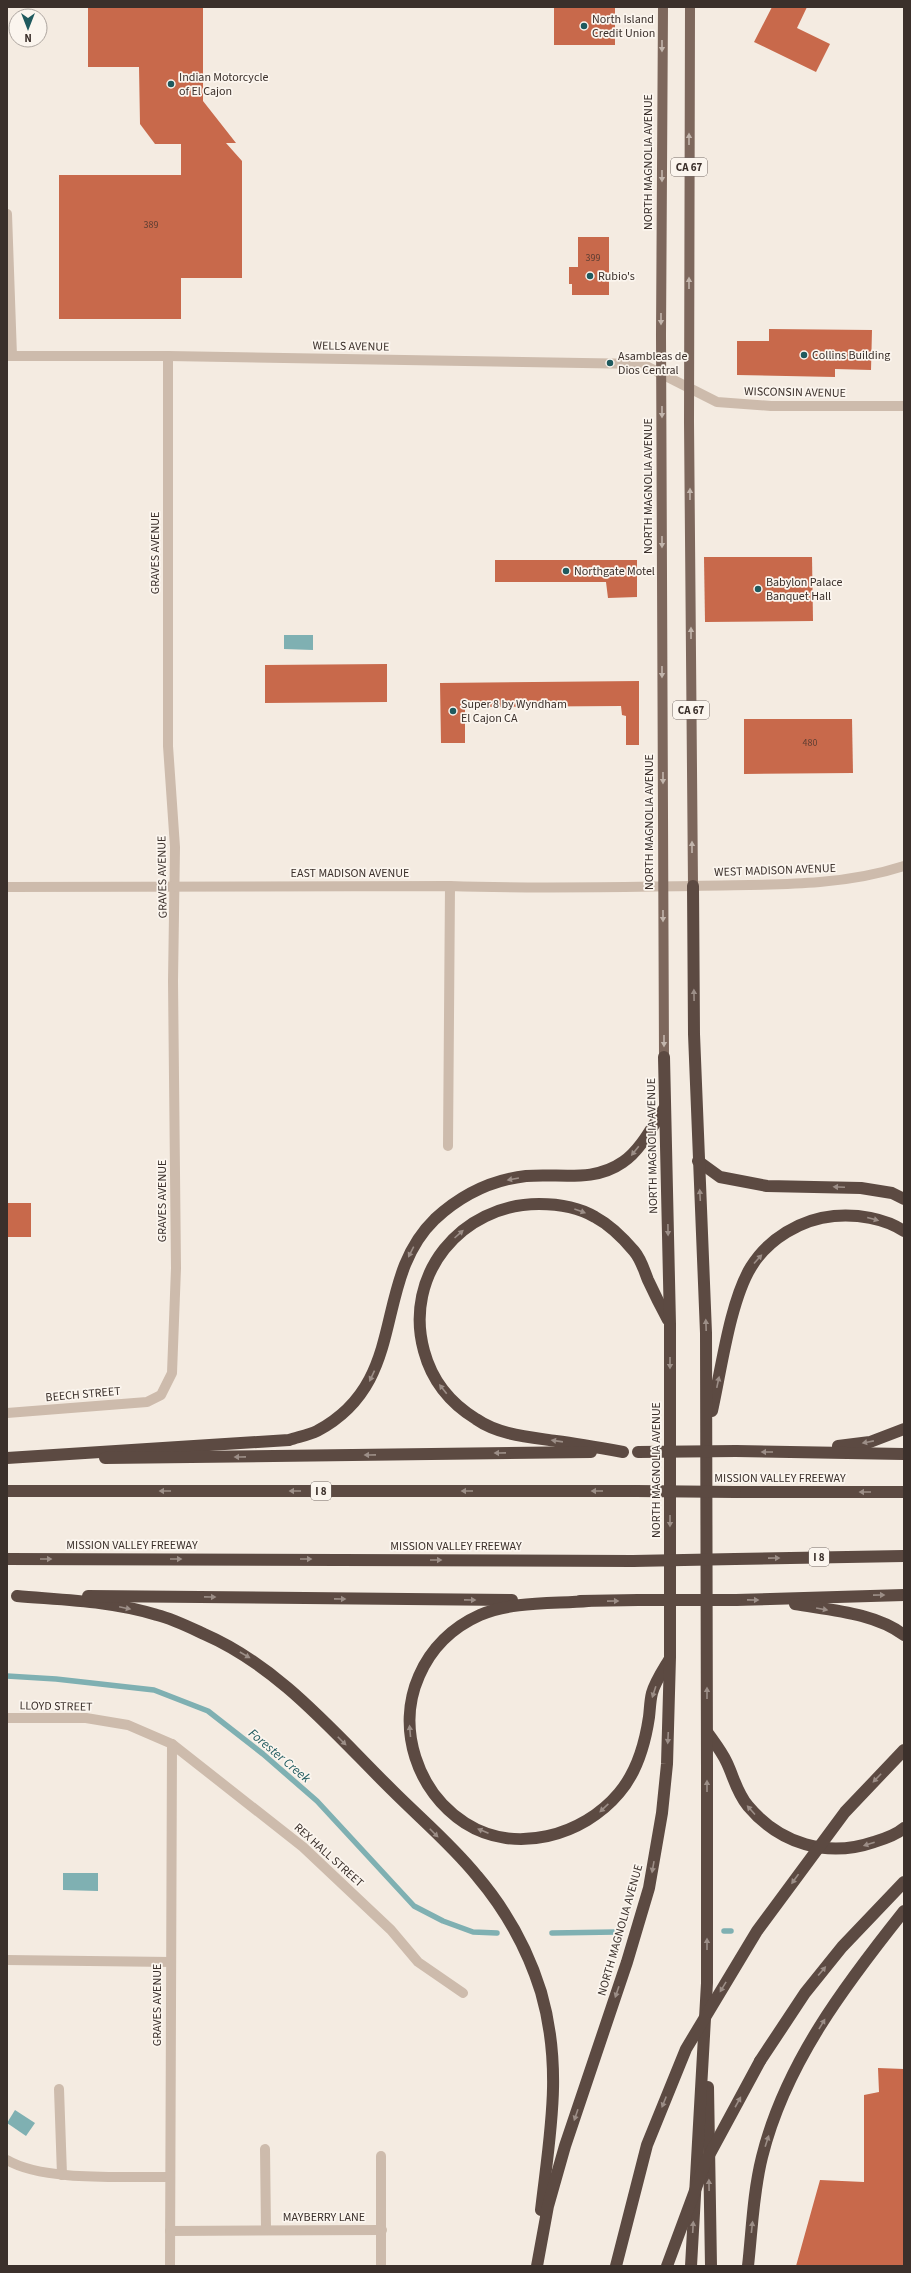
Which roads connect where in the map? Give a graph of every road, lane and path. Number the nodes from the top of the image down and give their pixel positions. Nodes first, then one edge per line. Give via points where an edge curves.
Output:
1 (663, 7) edge
2 (690, 7) edge
3 (7, 214) edge
4 (8, 259) edge
5 (9, 356) edge
6 (168, 356) junction
7 (662, 373) junction
8 (690, 387) junction
9 (904, 406) edge
10 (904, 866) edge
11 (175, 885) junction
12 (450, 886) junction
13 (693, 886) junction
14 (7, 887) edge
15 (664, 887) junction
16 (664, 1057) joint
17 (665, 1108) junction
18 (448, 1146) dead end
19 (698, 1161) junction
20 (904, 1199) edge
21 (904, 1231) edge
22 (670, 1324) junction
23 (160, 1395) joint
24 (7, 1413) edge
25 (904, 1429) edge
26 (707, 1434) junction
27 (624, 1452) junction
28 (798, 1452) junction
29 (904, 1454) edge
30 (10, 1458) edge
31 (7, 1491) edge
32 (904, 1492) edge
33 (904, 1556) edge
34 (7, 1559) edge
35 (904, 1595) edge
36 (12, 1596) edge
37 (588, 1601) junction
38 (770, 1601) junction
39 (904, 1635) edge
40 (670, 1657) junction
41 (7, 1718) edge
42 (707, 1732) junction
43 (172, 1744) junction
44 (904, 1750) edge
45 (904, 1828) edge
46 (904, 1882) edge
47 (904, 1911) edge
48 (7, 1960) edge
49 (171, 1962) junction
50 (707, 1983) junction
51 (463, 1993) dead end
52 (59, 2089) dead end
53 (266, 2149) dead end
54 (381, 2156) dead end
55 (7, 2160) edge
56 (62, 2175) junction
57 (170, 2177) junction
58 (266, 2230) junction
59 (382, 2230) junction
60 (170, 2231) junction
61 (170, 2266) edge
62 (381, 2266) edge
63 (535, 2266) edge
64 (616, 2266) edge
65 (667, 2266) edge
66 (691, 2266) edge
67 (710, 2266) edge
68 (748, 2266) edge

1 -> 7 main road, NORTH MAGNOLIA AVENUE / CA 67
8 -> 2 main road, CA 67
3 - 4 street
4 - 5 street
5 - 6 street, WELLS AVENUE
6 - 7 street, WELLS AVENUE via 642,364
6 - 11 street, GRAVES AVENUE via 168,746
7 - 8 street, WELLS AVENUE
7 -> 15 main road, NORTH MAGNOLIA AVENUE / CA 67
8 - 9 street, WISCONSIN AVENUE via 717,402 771,406
13 -> 8 main road, CA 67
10 - 13 street, WEST MADISON AVENUE via 873,876 819,884
11 - 12 street, EAST MADISON AVENUE
11 - 14 street, EAST MADISON AVENUE
11 - 23 street, GRAVES AVENUE via 173,981 176,1268 172,1373
12 - 15 street, EAST MADISON AVENUE via 515,889
12 - 18 street
13 - 15 street, EAST MADISON AVENUE
19 -> 13 highway
15 -> 16 main road, NORTH MAGNOLIA AVENUE
16 - 17 highway, NORTH MAGNOLIA AVENUE
17 -> 22 highway, NORTH MAGNOLIA AVENUE
17 -> 30 highway via 637,1150 624,1162 609,1170 589,1176 527,1176 507,1179 468,1194 436,1219 413,1248 403,1268 380,1358 372,1377 359,1398 339,1417 316,1432 282,1440
20 -> 19 highway via 892,1193 861,1188 767,1186 733,1180 720,1177
26 -> 19 highway via 706,1333
26 -> 21 highway via 736,1302 751,1267 771,1245 792,1228 820,1217 845,1215 871,1218
27 -> 22 highway via 497,1430 459,1407 432,1376 425,1354 419,1322 420,1301 425,1284 444,1250 472,1223 490,1213 510,1207 554,1204 594,1216 636,1252
22 -> 40 highway, NORTH MAGNOLIA AVENUE
23 - 24 street, BEECH STREET via 147,1402
25 -> 28 highway via 870,1442
42 -> 26 highway
28 -> 27 highway, bridge
27 -> 30 highway
28 - 29 highway
32 -> 31 highway, MISSION VALLEY FREEWAY / I 8, bridge
34 -> 33 highway, MISSION VALLEY FREEWAY / I 8, bridge via 634,1561
38 -> 35 highway
36 -> 37 highway
36 -> 63 highway via 118,1606 158,1615 206,1634 249,1657 306,1705 476,1874 507,1918 522,1946 540,1990 553,2050 555,2082
37 -> 38 highway, bridge
40 -> 37 highway via 652,1693 646,1736 636,1765 620,1792 602,1812 578,1826 548,1837 517,1839 490,1834 466,1823 432,1791 419,1769 412,1749 409,1712 414,1688 423,1666 436,1647 454,1630 479,1615 500,1608
38 -> 39 highway via 874,1620
40 -> 63 highway, NORTH MAGNOLIA AVENUE via 667,1764 662,1813 649,1888 566,2146 548,2206
41 - 43 street, LLOYD STREET via 100,1720 128,1725
45 -> 42 highway via 886,1838 845,1849 806,1846 789,1839 756,1815 747,1805 733,1783 727,1763
50 -> 42 highway
43 - 49 street, GRAVES AVENUE
43 - 51 street, REX HALL STREET via 304,1847 391,1930 418,1962
44 -> 64 highway, bridge via 845,1812 757,1932 686,2049 647,2145
65 -> 46 highway, bridge via 706,2161 760,2061 805,1993 842,1948
68 -> 47 highway via 757,2179 762,2156 784,2096 833,2006 861,1965
48 - 49 street
49 - 57 street, GRAVES AVENUE
66 -> 50 highway
67 -> 50 highway
52 - 56 street
53 - 58 street, MAYBERRY LANE
54 - 59 street
55 - 56 street via 18,2166
56 - 57 street
57 - 60 street, GRAVES AVENUE
58 - 59 street, MAYBERRY LANE
58 - 60 street, MAYBERRY LANE
59 - 62 street
60 - 61 street, GRAVES AVENUE

